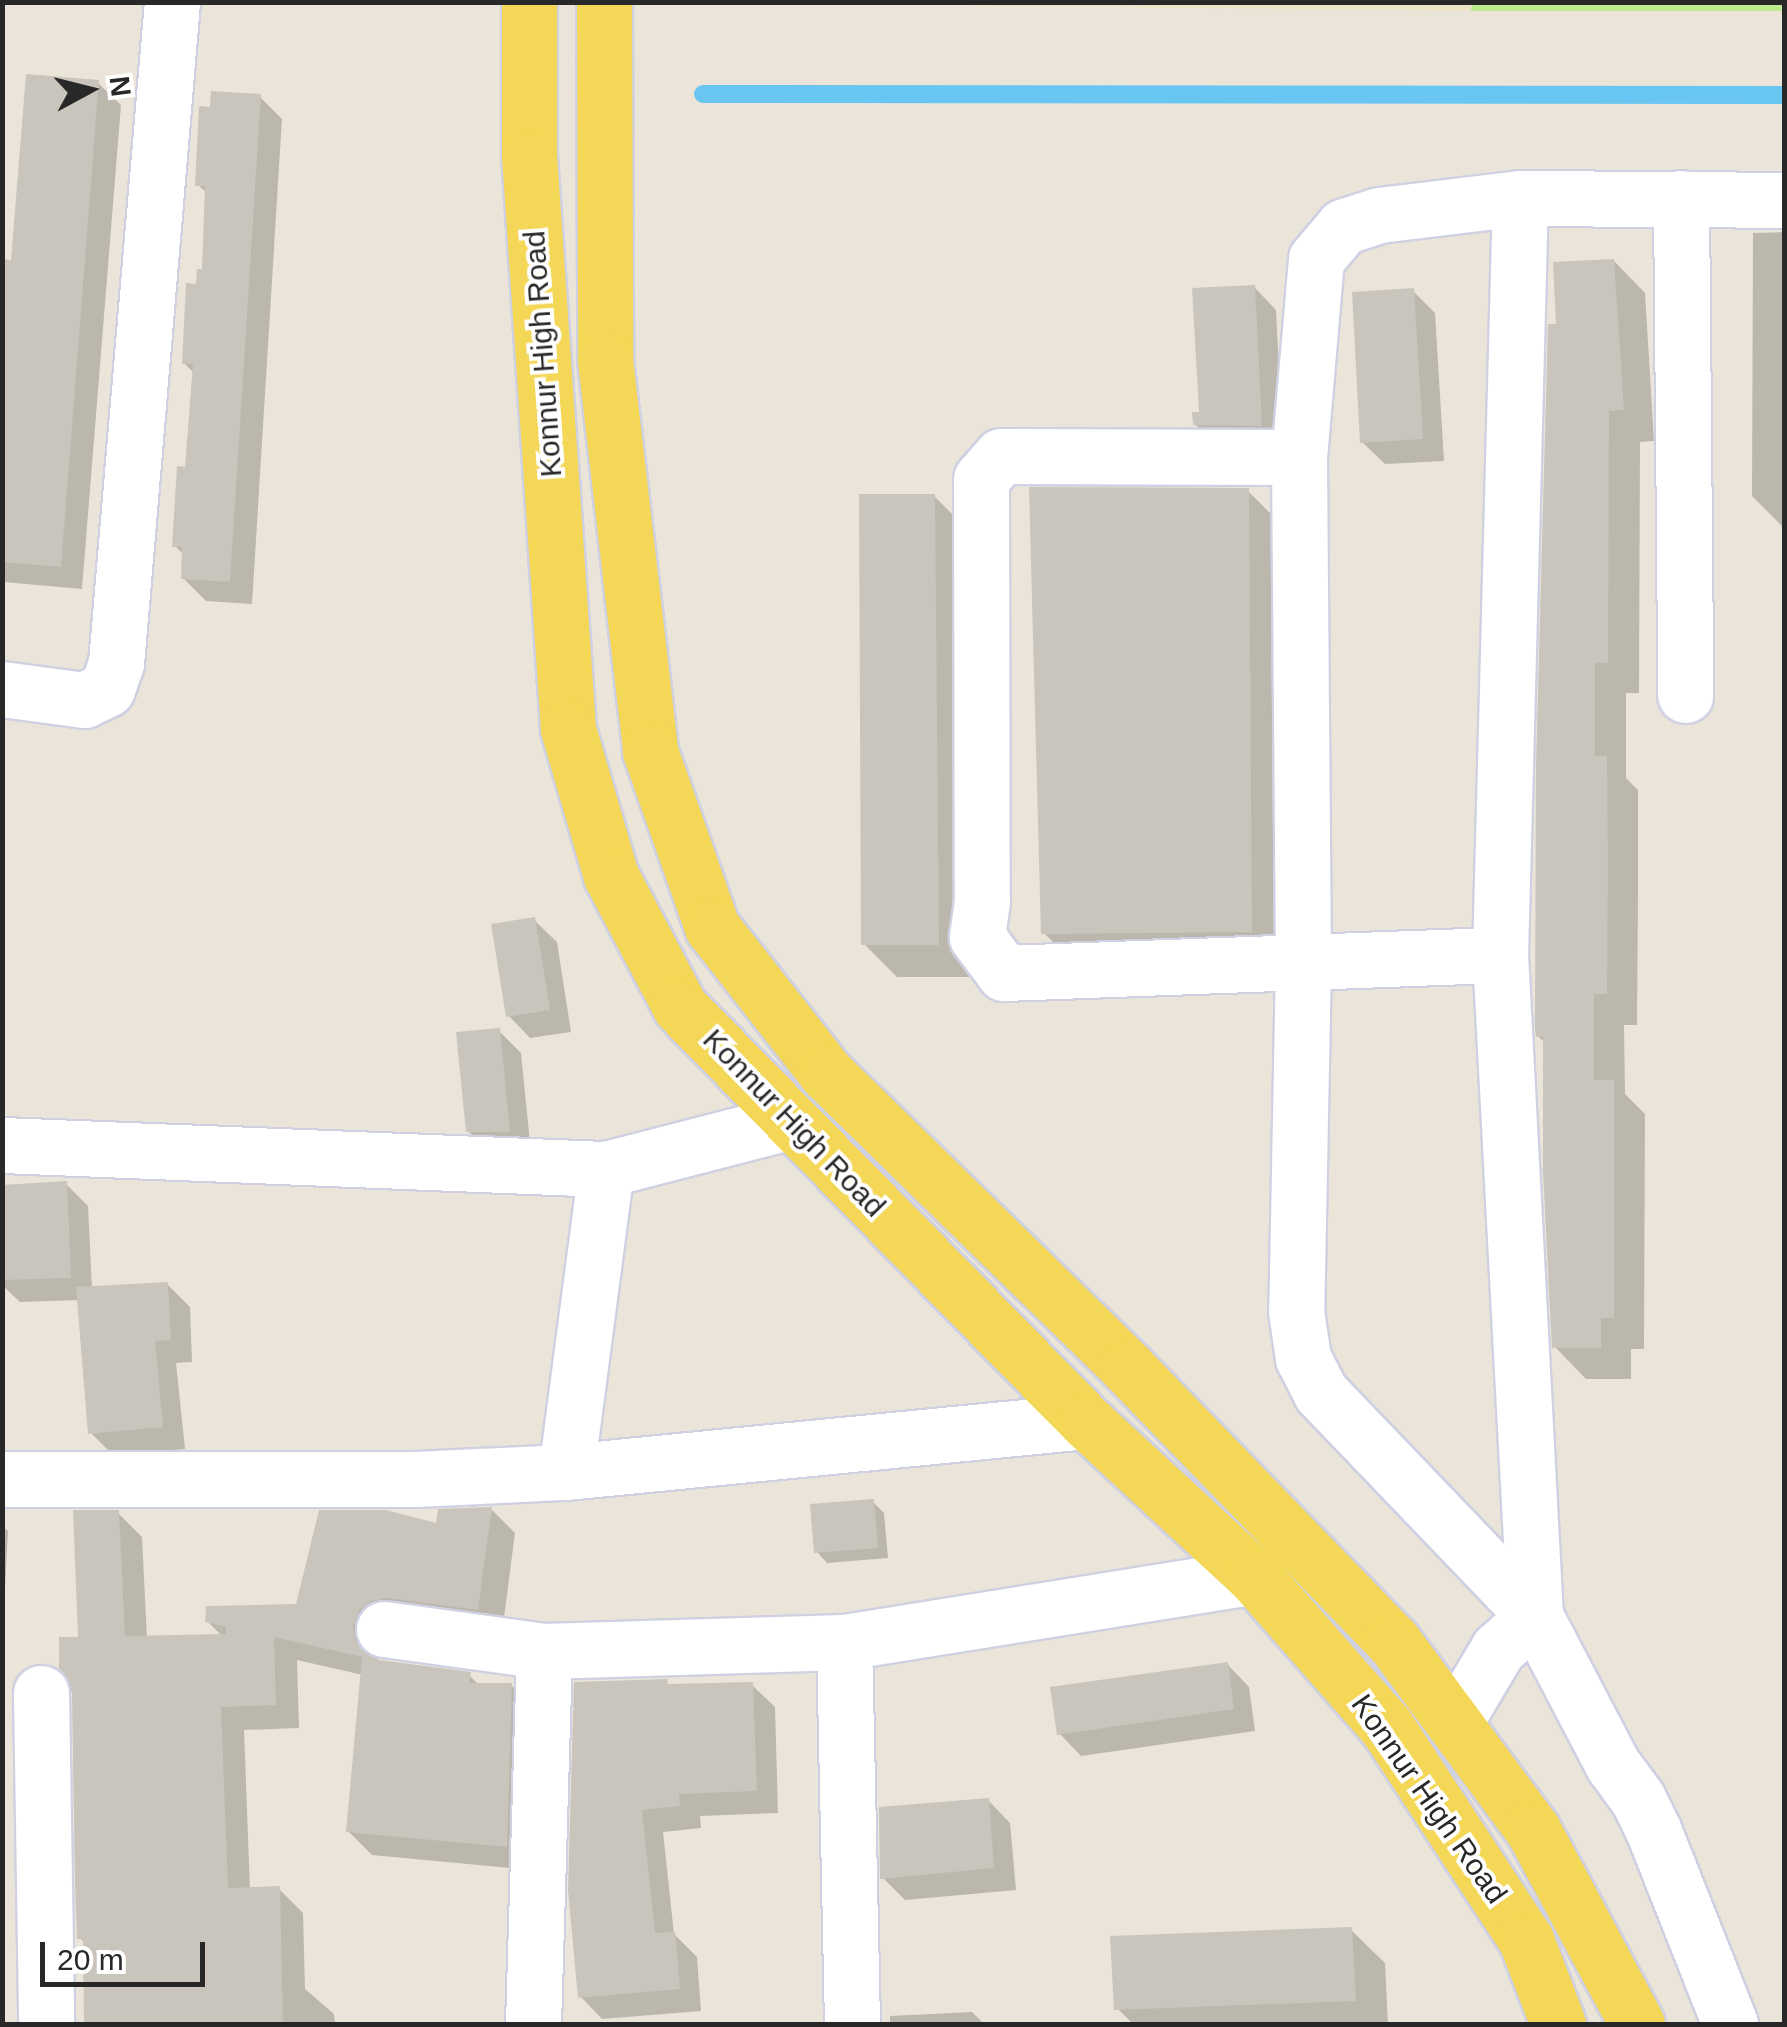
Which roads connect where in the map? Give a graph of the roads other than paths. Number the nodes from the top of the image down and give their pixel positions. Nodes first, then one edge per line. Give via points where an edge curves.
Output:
1 (172, 2) edge
2 (529, 2) edge
3 (604, 2) edge
4 (1520, 198) junction
5 (1680, 198) junction
6 (1784, 200) edge
7 (1299, 456) junction
8 (2, 689) edge
9 (1685, 696) dead end
10 (1500, 956) junction
11 (1303, 961) junction
12 (791, 1121) junction
13 (2, 1144) edge
14 (606, 1169) junction
15 (1086, 1420) junction
16 (566, 1472) junction
17 (2, 1479) edge
18 (1254, 1576) junction
19 (1535, 1616) junction
20 (384, 1629) dead end
21 (844, 1642) junction
22 (544, 1651) junction
23 (41, 1693) dead end
24 (1454, 1724) junction
25 (46, 2024) edge
26 (533, 2024) edge
27 (852, 2024) edge
28 (1558, 2024) edge
29 (1636, 2024) edge
30 (1730, 2024) edge

1 - 8 street via 116,662 108,689 84,700
2 - 12 main road, Konnur High Road via 530,156 568,729 610,876 680,1007
3 - 24 main road via 605,360 650,751 712,927 827,1074 1128,1368 1366,1614
4 - 5 street
4 - 7 street via 1378,215 1342,226 1316,259
4 - 10 street
5 - 6 street
5 - 9 street
7 - 11 street
7 - 11 street via 1001,456 981,480 977,937 1004,973
10 - 11 street
10 - 19 street
11 - 19 street via 1296,1311 1304,1358 1322,1394
12 - 14 street
12 - 15 main road, Konnur High Road
13 - 14 street
14 - 16 street
15 - 16 street
15 - 18 main road, Konnur High Road
16 - 17 street via 415,1479
18 - 21 street
18 - 28 main road, Konnur High Road via 1386,1726 1526,1940
19 - 24 street via 1498,1649
19 - 30 street via 1613,1765 1638,1799
20 - 22 street
21 - 22 street
21 - 27 street
22 - 26 street
23 - 25 street
24 - 29 main road via 1533,1830

